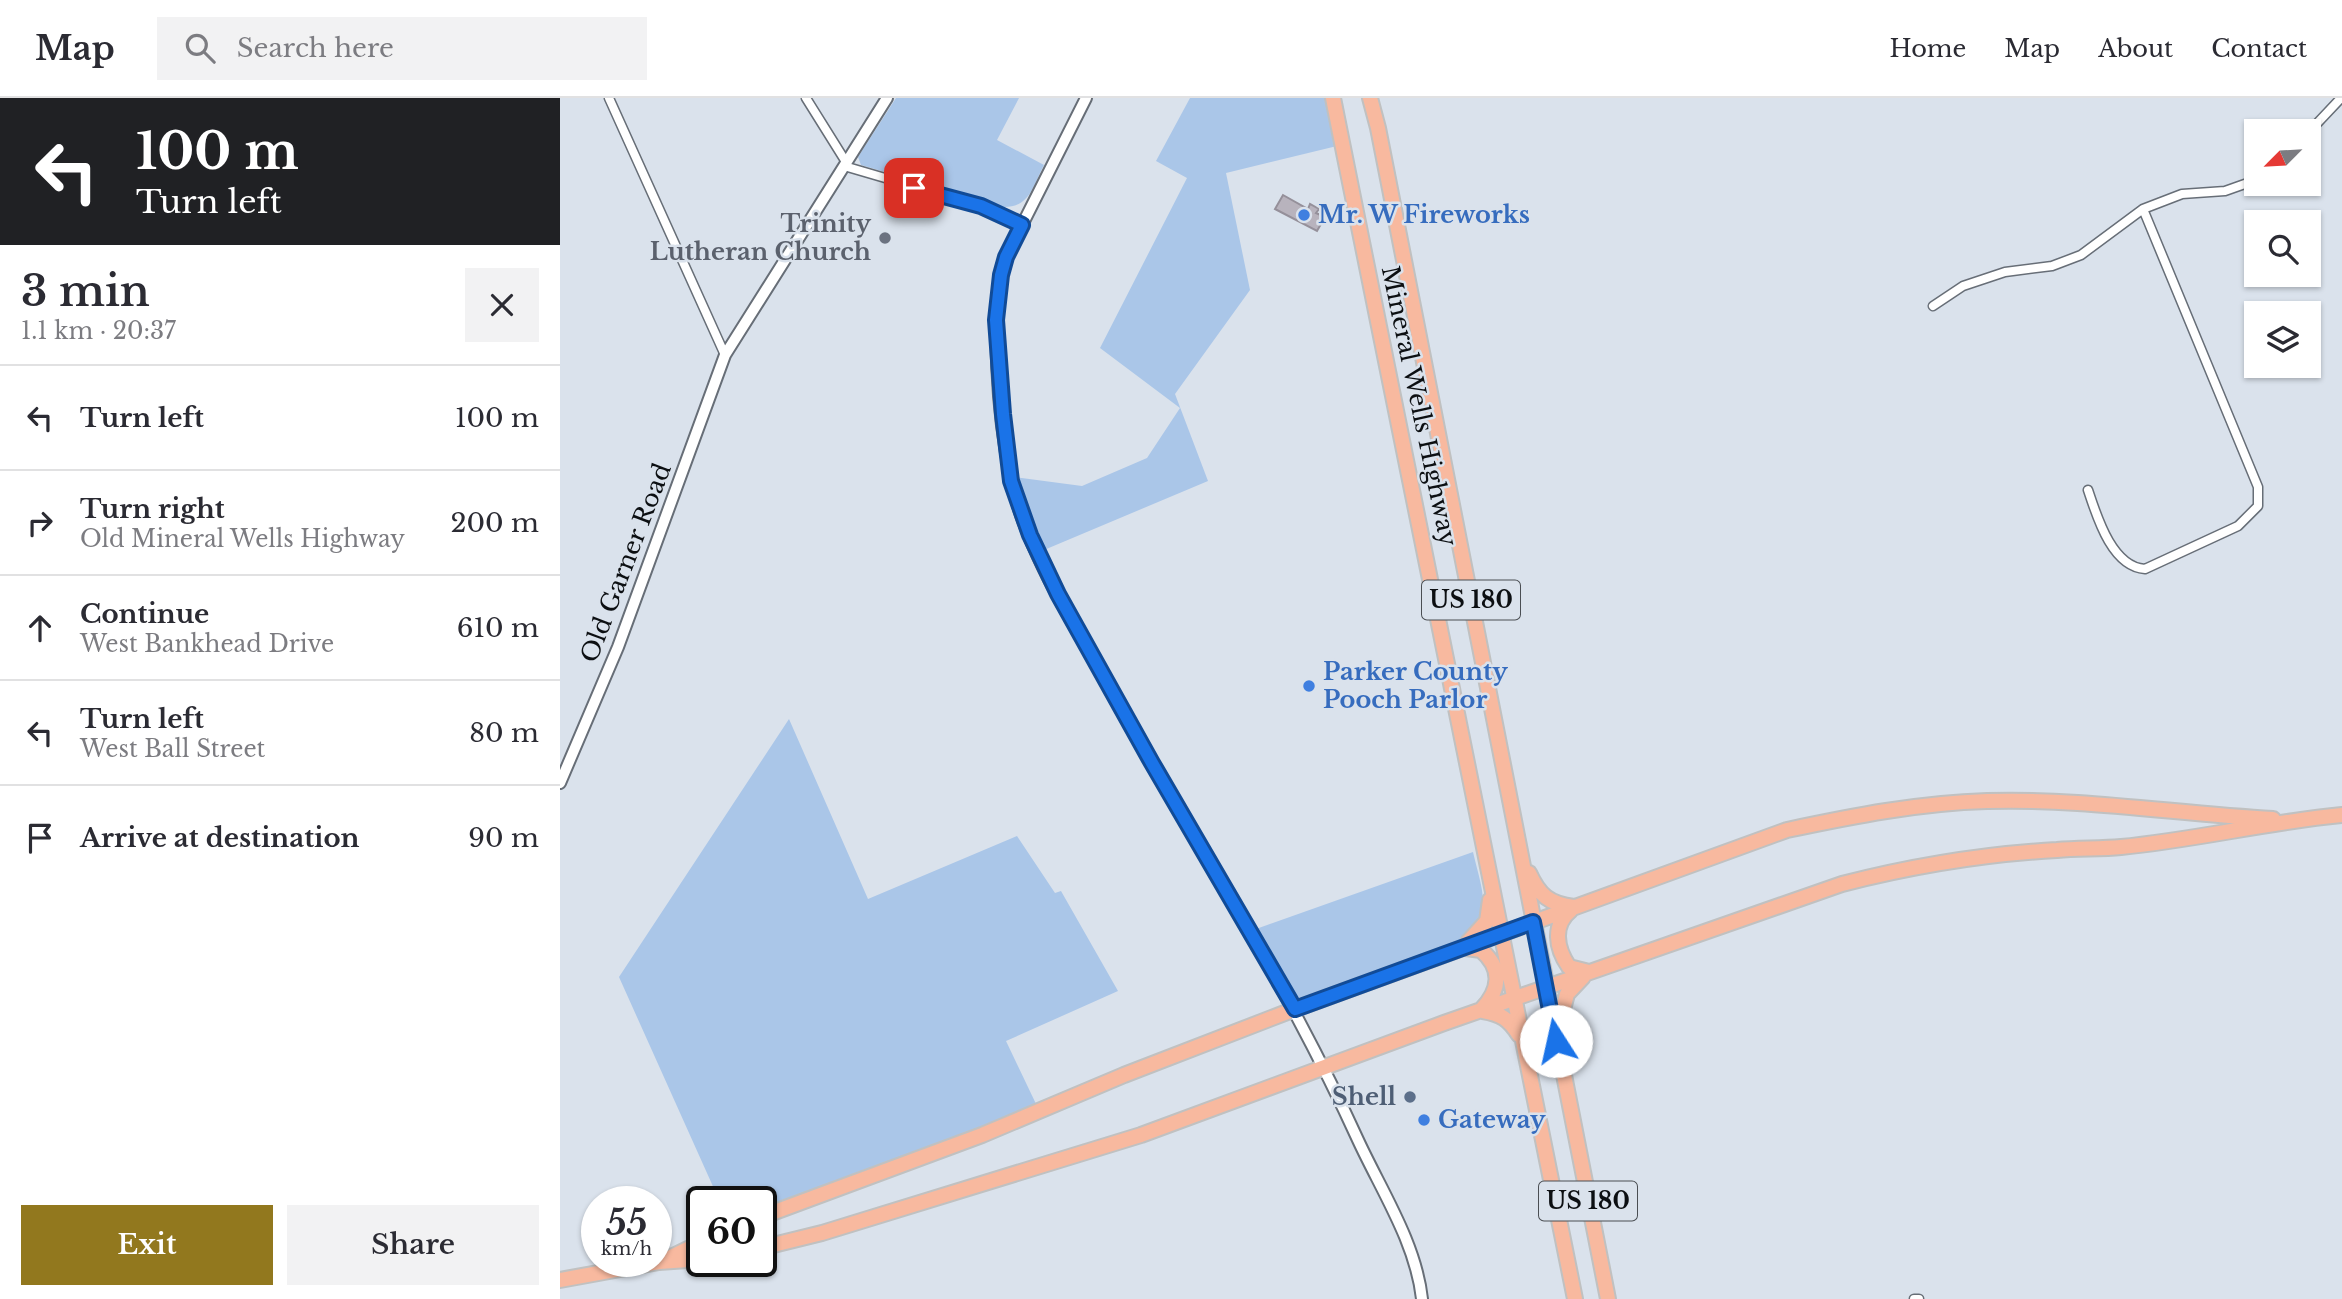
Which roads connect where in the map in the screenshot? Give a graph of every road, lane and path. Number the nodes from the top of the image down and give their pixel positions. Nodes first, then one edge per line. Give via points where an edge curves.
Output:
1 (608, 98) edge
2 (806, 98) edge
3 (887, 98) edge
4 (1086, 98) edge
5 (1333, 98) edge
6 (1370, 98) edge
7 (2341, 98) edge
8 (2321, 120) edge
9 (845, 164) junction
10 (2244, 184) edge
11 (2143, 209) junction
12 (1022, 225) junction
13 (1933, 306) dead end
14 (725, 355) junction
15 (2088, 491) dead end
16 (560, 783) edge
17 (2342, 815) edge
18 (2292, 820) junction
19 (1519, 850) junction
20 (1490, 877) junction
21 (1575, 907) junction
22 (1533, 922) junction
23 (1501, 933) junction
24 (1462, 947) junction
25 (1589, 972) junction
26 (1546, 987) junction
27 (1515, 999) junction
28 (1295, 1009) junction
29 (1481, 1010) junction
30 (1523, 1040) junction
31 (1556, 1041) junction
32 (1325, 1067) junction
33 (777, 1211) edge
34 (777, 1244) edge
35 (581, 1276) edge
36 (560, 1280) edge
37 (1422, 1299) edge
38 (1575, 1299) edge
39 (1608, 1299) edge
40 (1914, 1299) edge
41 (1919, 1299) edge

1 - 14 street
2 - 9 street
3 - 9 street, Old Garner Road
4 - 12 street
5 - 20 main road, Mineral Wells Highway / US 180
6 - 19 main road, Mineral Wells Highway / US 180
7 - 8 street
9 - 12 street via 981,206
9 - 14 street, Old Garner Road
10 - 11 street via 2225,191 2182,194
11 - 13 street via 2081,255 1963,286
11 - 15 street via 2258,487 2258,506 2238,526 2145,569 2123,560 2113,548
12 - 28 street via 1001,275 996,320 1011,481 1058,594
14 - 16 street, Old Garner Road via 623,635
17 - 18 main road
18 - 21 main road via 2039,801 1909,808 1787,830
18 - 25 main road via 2183,840 2014,853 1885,873 1766,908
19 - 21 main road via 1545,898
19 - 22 main road, Mineral Wells Highway / US 180
20 - 23 main road, Mineral Wells Highway / US 180
20 - 24 main road via 1487,921
21 - 22 main road
21 - 25 main road via 1559,924 1557,939 1569,967
22 - 23 main road
22 - 26 main road, Mineral Wells Highway / US 180
23 - 24 main road
23 - 27 main road, Mineral Wells Highway / US 180
24 - 28 main road
24 - 29 main road via 1481,950 1493,967 1494,996
25 - 26 main road
25 - 31 main road via 1567,994
26 - 27 main road
26 - 31 main road, Mineral Wells Highway / US 180
27 - 29 main road
27 - 30 main road, Mineral Wells Highway / US 180
28 - 32 street
28 - 33 main road via 982,1135
29 - 30 main road via 1507,1019
29 - 32 main road
30 - 38 main road, Mineral Wells Highway / US 180
31 - 39 main road, Mineral Wells Highway / US 180
32 - 34 main road via 1141,1135
32 - 37 street via 1401,1229
35 - 36 main road
40 - 41 street

